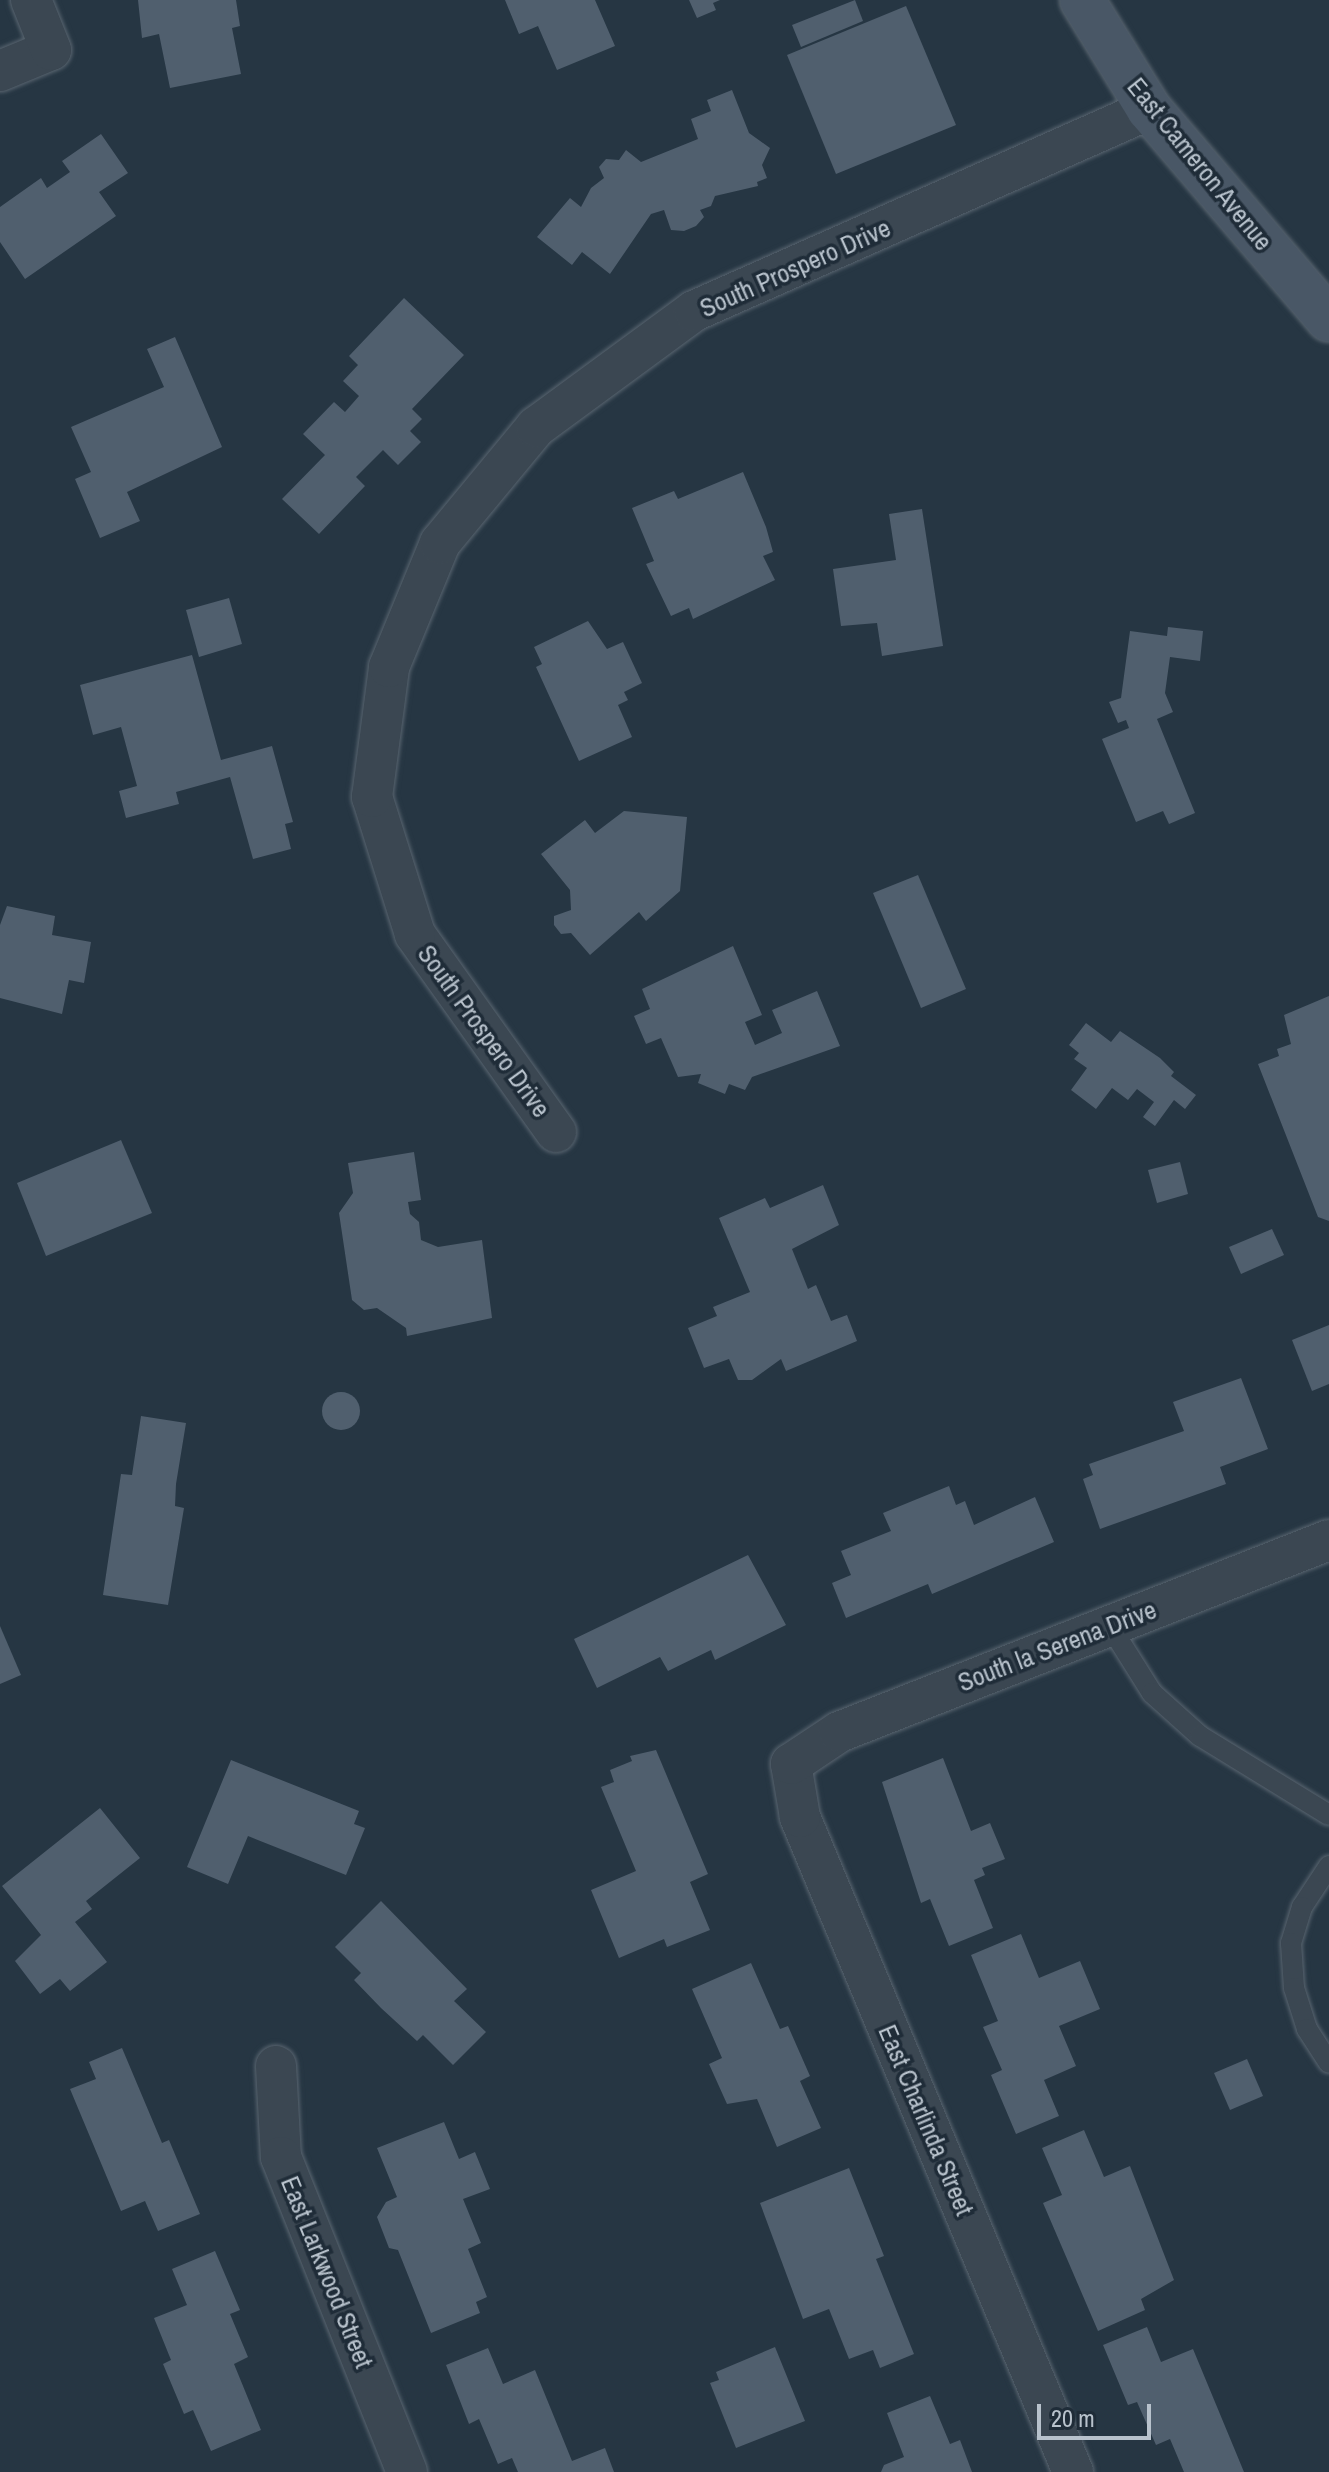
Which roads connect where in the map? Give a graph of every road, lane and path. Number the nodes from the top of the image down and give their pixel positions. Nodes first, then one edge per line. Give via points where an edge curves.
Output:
1 (31, 0) edge
2 (1082, 0) edge
3 (0, 71) edge
4 (1149, 109) junction
5 (1329, 320) edge
6 (556, 1132) dead end
7 (1329, 1540) edge
8 (1110, 1626) junction
9 (791, 1764) joint
10 (1329, 1815) edge
11 (1329, 1866) edge
12 (1329, 2063) edge
13 (276, 2066) dead end
14 (407, 2472) edge
15 (1073, 2472) edge

1 - 3 street via 51,50
2 - 4 main road, East Cameron Avenue
4 - 5 main road, East Cameron Avenue
4 - 6 street, South Prospero Drive via 694,311 536,427 440,543 389,667 372,797 415,934
7 - 8 street, South la Serena Drive
8 - 9 street, South la Serena Drive via 839,1732
8 - 10 lane via 1152,1693 1200,1736
9 - 15 street, East Charlinda Street via 800,1817
11 - 12 lane via 1302,1907 1291,1943 1294,1988 1307,2029
13 - 14 street, East Larkwood Street via 281,2157

